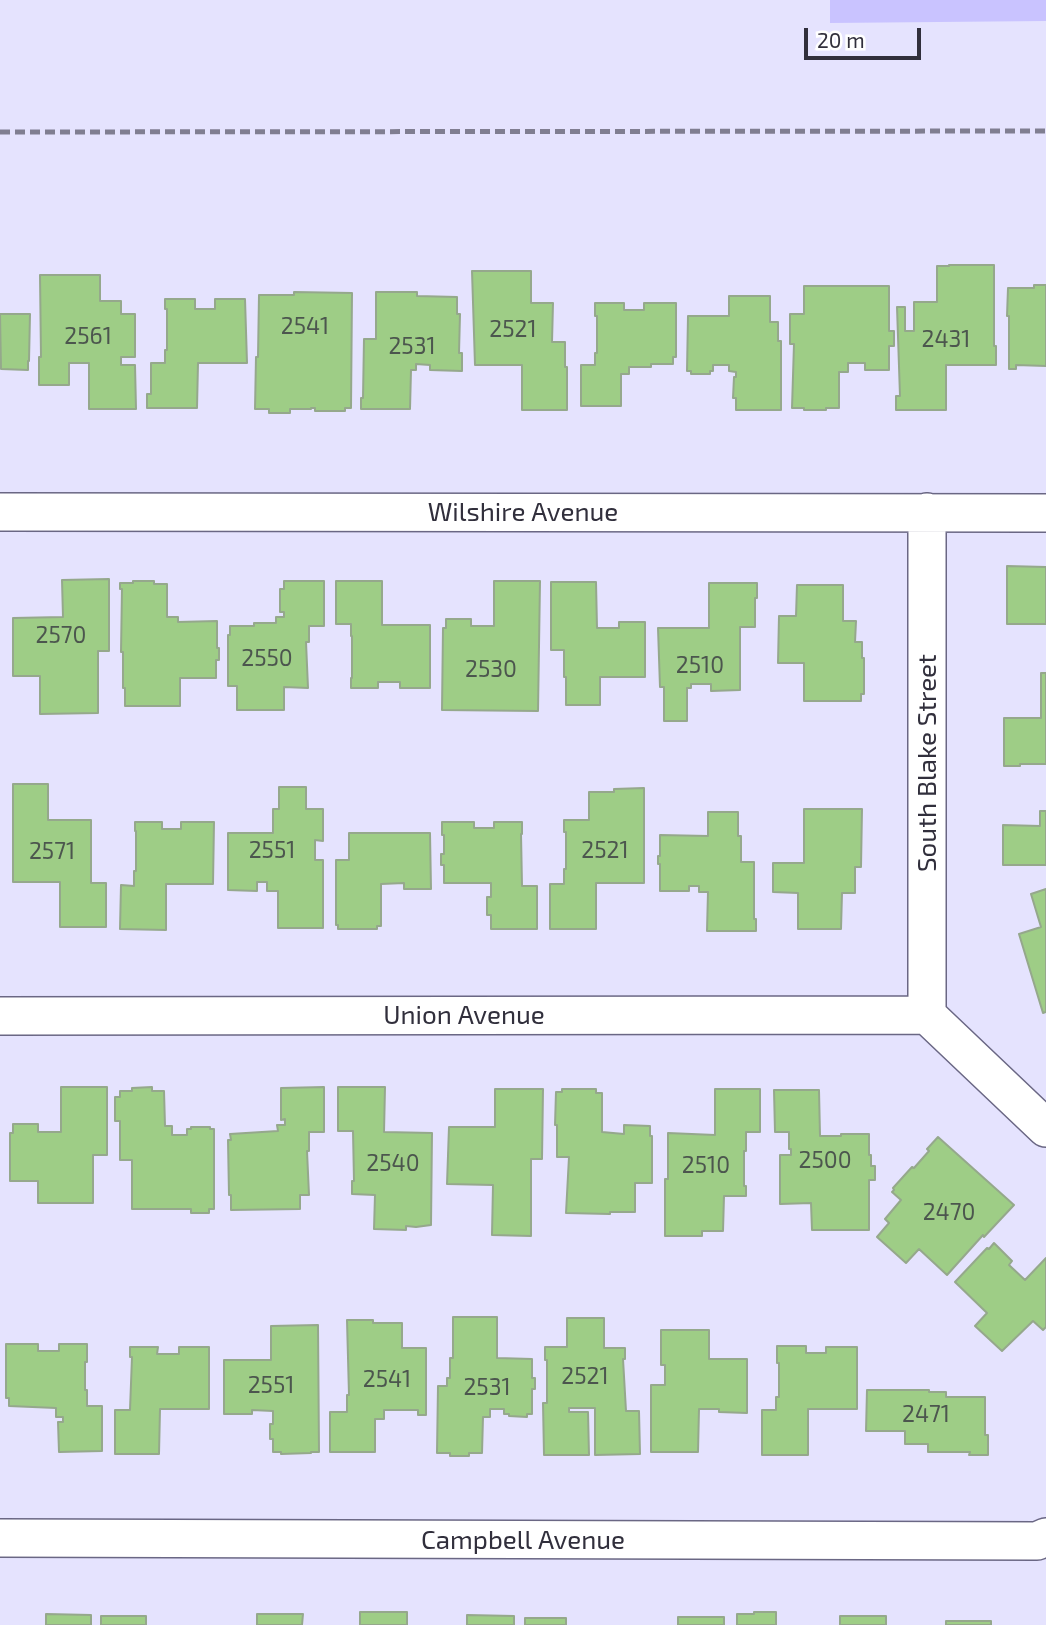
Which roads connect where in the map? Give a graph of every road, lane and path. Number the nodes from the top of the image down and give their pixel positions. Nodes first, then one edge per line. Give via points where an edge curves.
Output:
1 (0, 512) edge
2 (928, 512) junction
3 (1046, 513) edge
4 (928, 1014) junction
5 (0, 1016) edge
6 (1046, 1128) edge
7 (1046, 1537) edge
8 (0, 1538) edge

1 - 2 street, Wilshire Avenue
2 - 3 street, Wilshire Avenue
2 - 4 street, South Blake Street
4 - 5 street, Union Avenue
4 - 6 street
7 - 8 street, Campbell Avenue via 1037,1541

